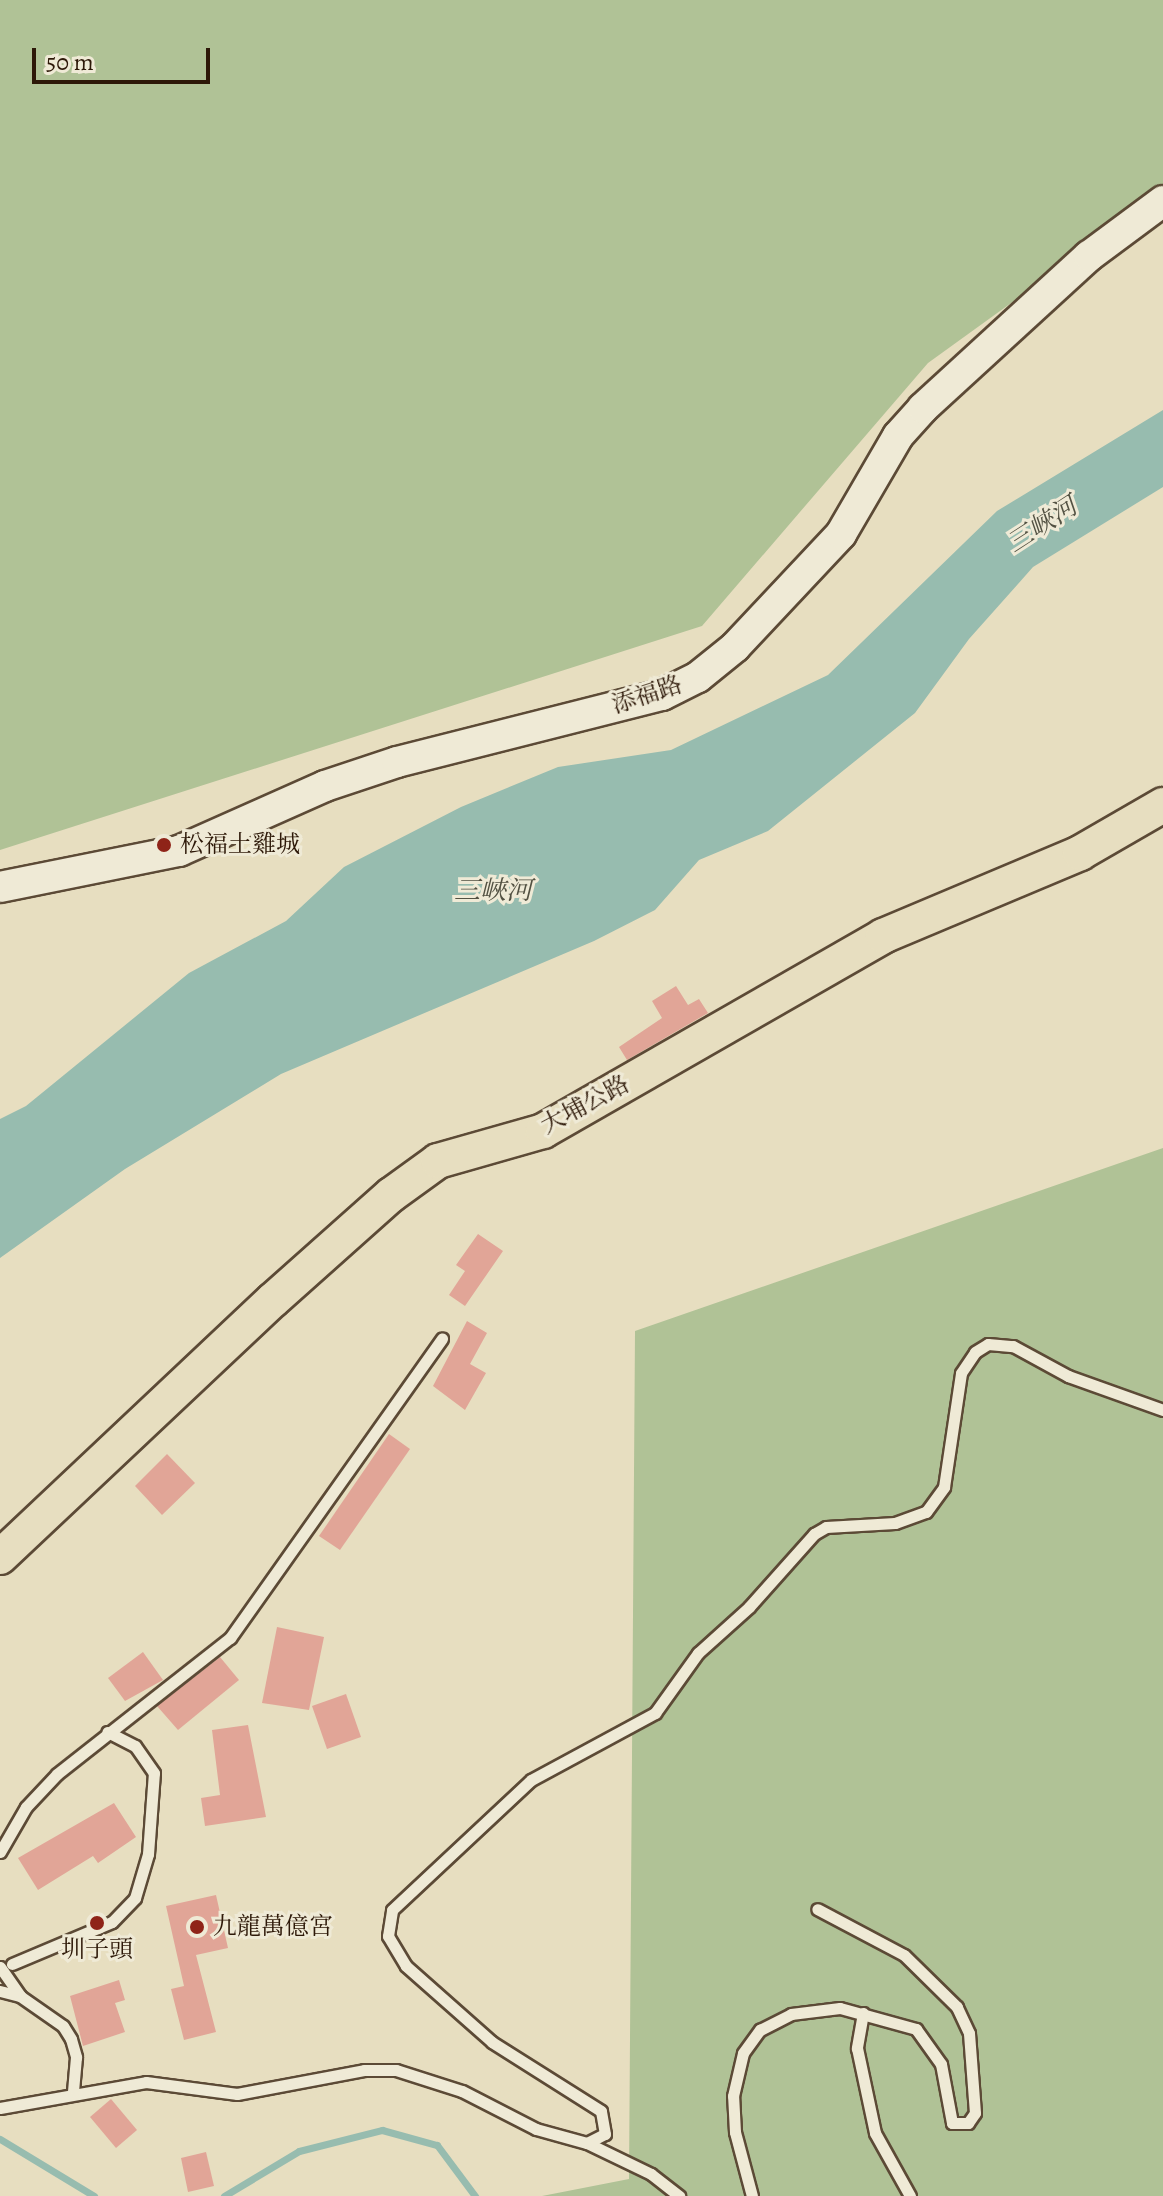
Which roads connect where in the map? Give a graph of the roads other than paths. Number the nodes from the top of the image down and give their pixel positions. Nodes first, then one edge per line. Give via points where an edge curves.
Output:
1 (1163, 201) edge
2 (1155, 816) edge
3 (0, 887) edge
4 (442, 1339) dead end
5 (1163, 1410) edge
6 (0, 1557) edge
7 (107, 1732) junction
8 (0, 1852) edge
9 (817, 1909) dead end
10 (6, 1965) edge
11 (0, 1991) edge
12 (20, 1996) junction
13 (863, 2013) junction
14 (73, 2092) junction
15 (0, 2108) edge
16 (587, 2143) junction
17 (679, 2196) edge
18 (752, 2196) edge
19 (910, 2196) edge

1 - 3 street, 添福路 via 1089,256 923,408 898,436 841,534 735,647 698,677 662,695 325,786 179,851
2 - 6 main road, 大埔公路 via 883,936 543,1131 438,1161 391,1195 273,1300
4 - 7 lane via 230,1638
5 - 16 lane via 1068,1376 1013,1346 988,1344 975,1352 961,1373 944,1487 926,1512 895,1523 826,1527 814,1534 749,1607 698,1653 655,1713 531,1780 392,1910 388,1936 406,1966 503,2050 601,2111 605,2134
7 - 8 lane via 26,1807
7 - 10 lane via 135,1746 154,1773 148,1854 135,1898 112,1922
9 - 13 lane via 904,1955 957,2007 969,2033 976,2077 975,2113 968,2123 952,2123 941,2064 916,2029
10 - 12 lane
11 - 12 lane
12 - 14 lane via 63,2026 71,2039 76,2057
13 - 18 lane via 840,2008 791,2014 760,2030 743,2053 733,2096 735,2132
13 - 19 lane via 857,2048 863,2089 875,2133
14 - 15 lane
14 - 16 lane via 161,2082 237,2094 364,2070 396,2070 462,2091 536,2129
16 - 17 lane via 651,2174

